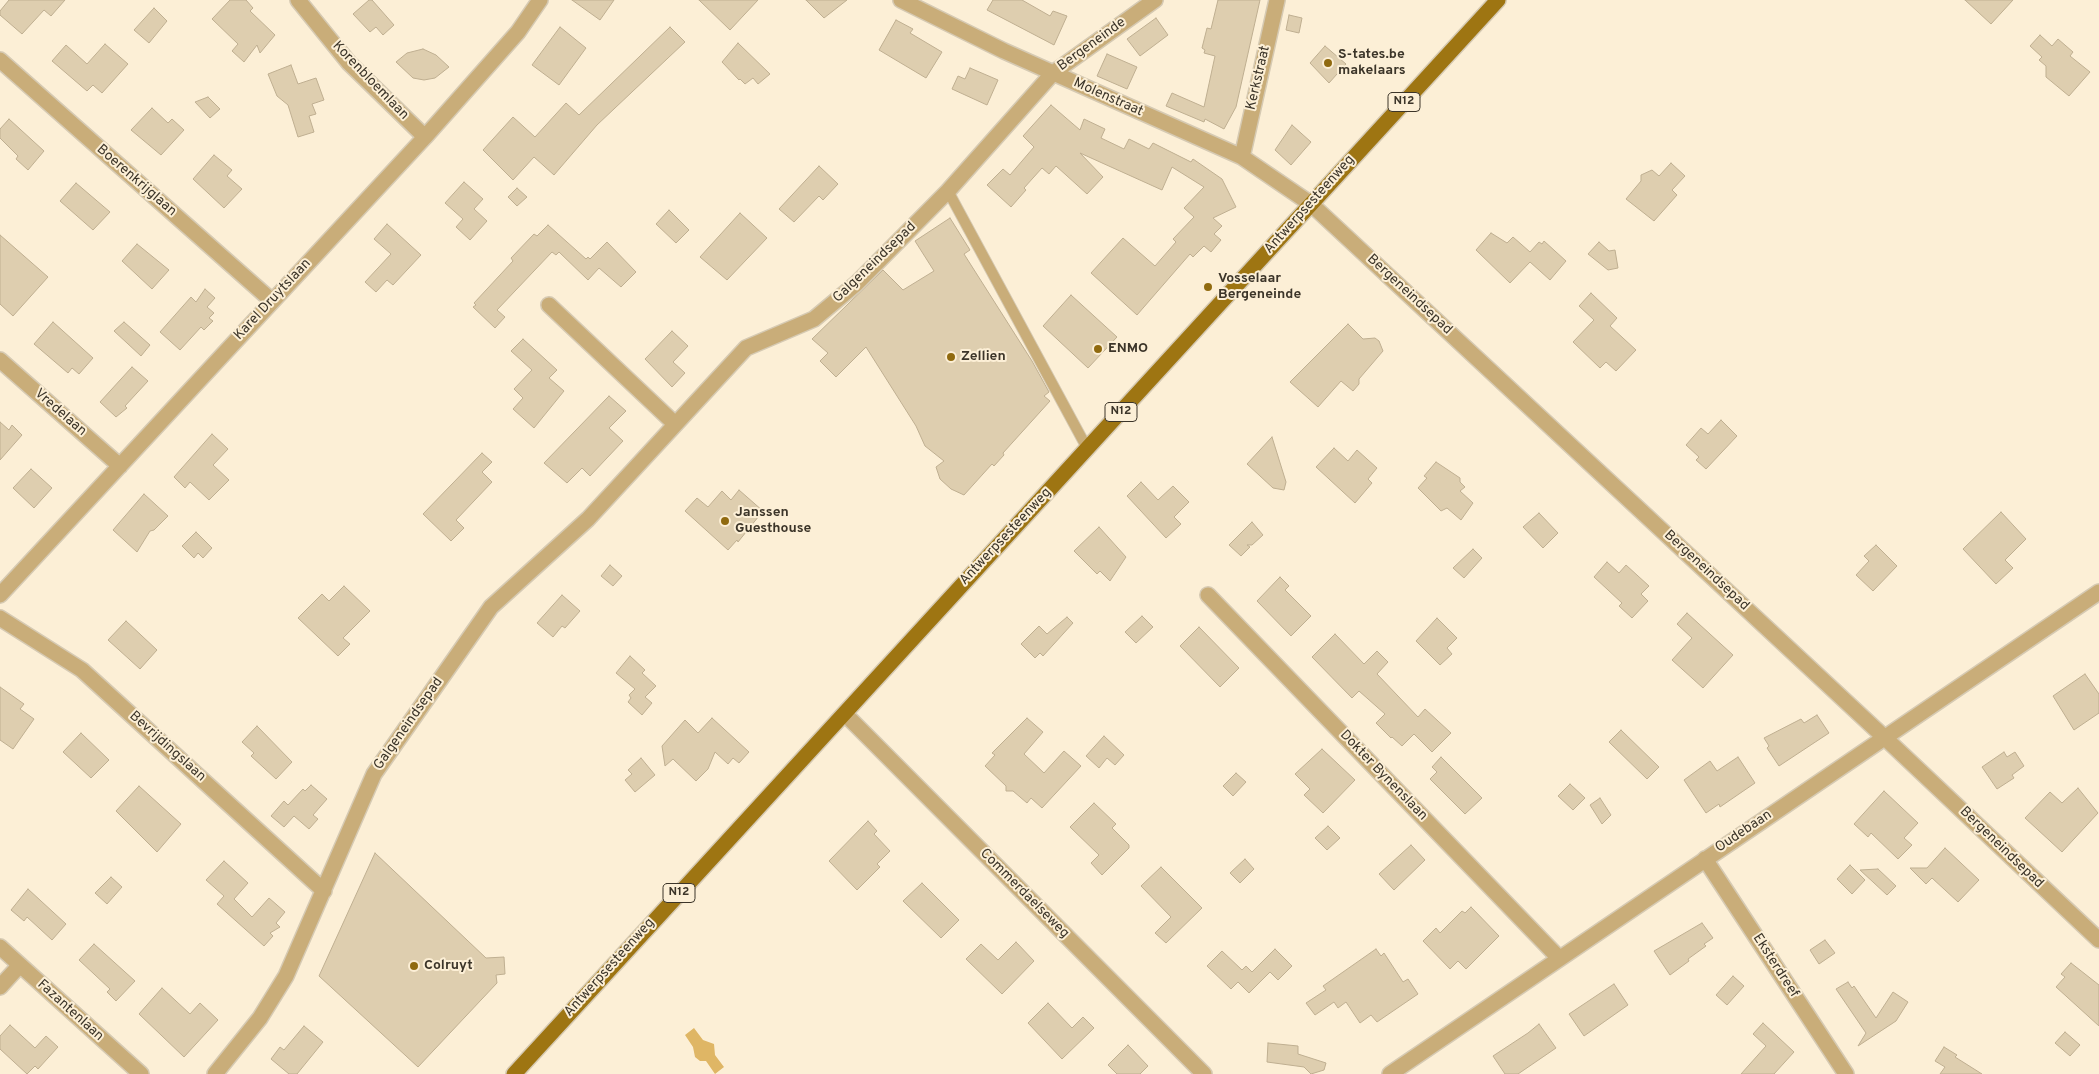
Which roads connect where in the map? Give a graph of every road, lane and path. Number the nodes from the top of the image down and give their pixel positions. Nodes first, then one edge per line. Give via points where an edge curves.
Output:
1 (298, 0) edge
2 (540, 0) edge
3 (900, 0) edge
4 (1155, 0) edge
5 (1277, 0) edge
6 (1498, 0) edge
7 (0, 60) edge
8 (1053, 73) junction
9 (425, 138) junction
10 (1242, 157) junction
11 (948, 191) junction
12 (1311, 204) junction
13 (272, 301) junction
14 (549, 305) dead end
15 (0, 360) edge
16 (675, 424) junction
17 (1087, 448) junction
18 (120, 466) junction
19 (2099, 592) edge
20 (0, 595) edge
21 (1208, 595) dead end
22 (0, 618) edge
23 (845, 714) junction
24 (1884, 737) junction
25 (1705, 859) junction
26 (324, 891) junction
27 (2099, 940) edge
28 (0, 947) edge
29 (1559, 958) junction
30 (20, 965) junction
31 (0, 988) edge
32 (141, 1074) edge
33 (215, 1074) edge
34 (514, 1074) edge
35 (1204, 1074) edge
36 (1390, 1074) edge
37 (1846, 1074) edge

1 - 9 street, Korenbloemlaan via 349,63
2 - 9 street, Karel Druytslaan via 518,32
3 - 8 street, Molenstraat
4 - 8 street, Bergeneinde
5 - 10 street, Kerkstraat
6 - 12 main road, Antwerpsesteenweg / N12
7 - 13 street, Boerenkrijglaan
8 - 10 street, Molenstraat
8 - 11 street, Galgeneindsepad
9 - 13 street, Karel Druytslaan
10 - 12 street, Molenstraat
11 - 16 street, Galgeneindsepad via 856,284 814,319 746,348
11 - 17 lane
12 - 17 main road, Antwerpsesteenweg / N12
12 - 24 street, Bergeneindsepad
13 - 18 street, Karel Druytslaan
14 - 16 street
15 - 18 street, Vredelaan
16 - 26 street, Galgeneindsepad via 588,519 491,607 374,774
17 - 23 main road, Antwerpsesteenweg / N12
18 - 20 street, Karel Druytslaan
19 - 24 street, Oudebaan
21 - 29 street, Dokter Bynenslaan
22 - 26 street, Bevrijdingslaan via 82,670
23 - 34 main road, Antwerpsesteenweg / N12
23 - 35 street, Commerdaelseweg
24 - 25 street, Oudebaan
24 - 27 street, Bergeneindsepad
25 - 29 street, Oudebaan
25 - 37 street, Eksterdreef
26 - 33 street, Galgeneindsepad via 286,976 260,1018
28 - 30 street, Fazantenlaan
29 - 36 street, Oudebaan
30 - 31 street
30 - 32 street, Fazantenlaan

